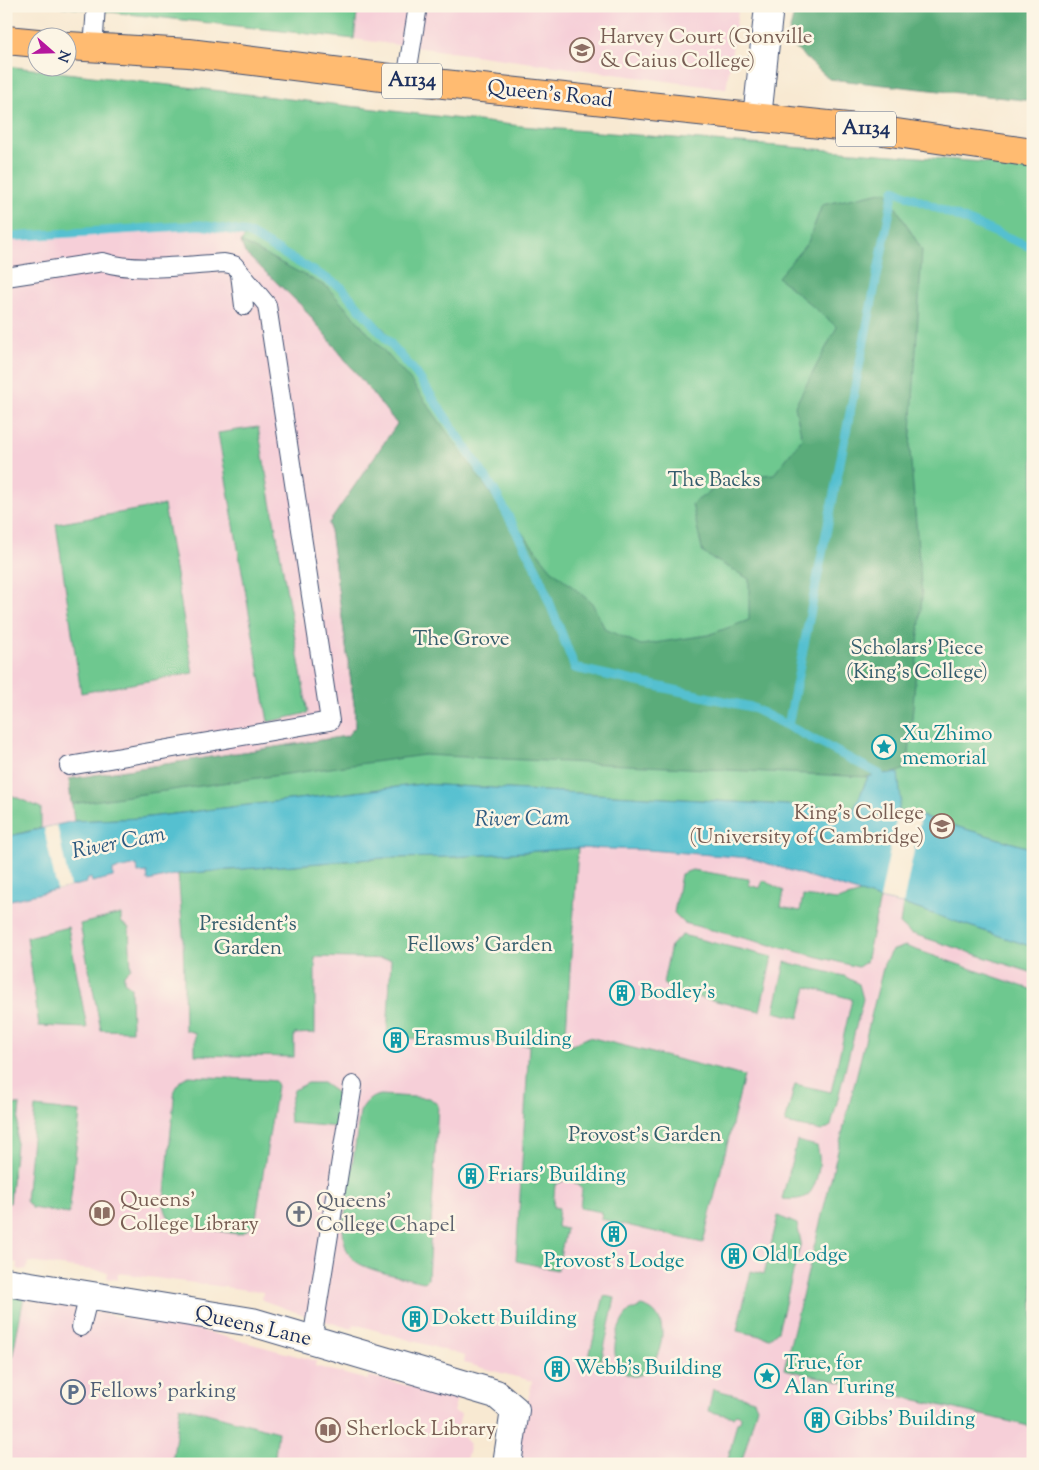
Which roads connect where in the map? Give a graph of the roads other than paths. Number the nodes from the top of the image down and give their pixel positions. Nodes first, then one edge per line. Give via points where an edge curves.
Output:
1 (96, 6) edge
2 (418, 6) edge
3 (769, 6) edge
4 (6, 40) edge
5 (28, 42) edge
6 (80, 47) edge
7 (406, 80) junction
8 (757, 118) junction
9 (1033, 153) edge
10 (240, 274) junction
11 (6, 277) edge
12 (244, 306) dead end
13 (69, 766) dead end
14 (353, 1085) dead end
15 (6, 1282) edge
16 (89, 1295) junction
17 (82, 1328) dead end
18 (312, 1340) junction
19 (507, 1464) edge

1 - 6 lane
2 - 7 lane
3 - 8 street
4 - 5 main road
6 - 7 main road, Queen's Road / A1134 via 188,53
7 - 8 main road, Queen's Road / A1134
8 - 9 main road, Queen's Road / A1134 via 876,130
10 - 11 lane via 234,265 224,263 150,267 116,266 103,262
10 - 12 lane
10 - 13 lane via 267,305 330,721
14 - 18 lane
15 - 16 street, Queens Lane
16 - 17 lane
16 - 18 street, Queens Lane via 252,1322
18 - 19 street, Queens Lane via 512,1405

